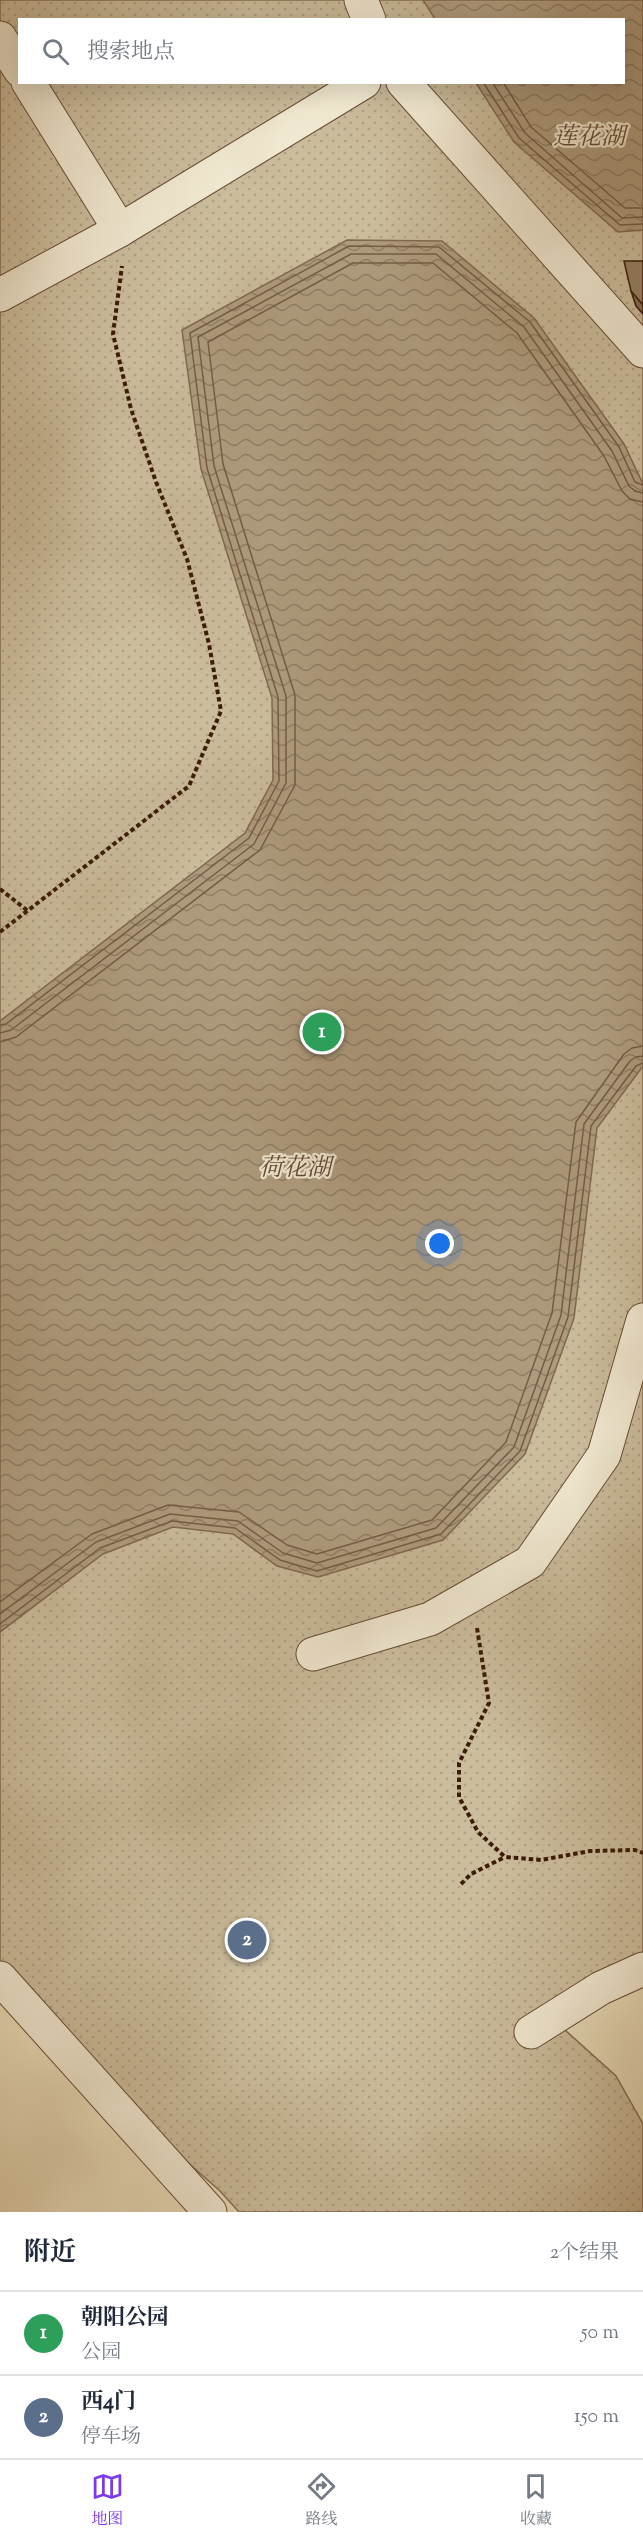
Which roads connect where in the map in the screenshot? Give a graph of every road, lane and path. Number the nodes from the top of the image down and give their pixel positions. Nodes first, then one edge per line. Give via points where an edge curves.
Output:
1 (361, 0) edge
2 (368, 18) edge
3 (0, 38) edge
4 (18, 66) edge
5 (29, 84) edge
6 (361, 84) edge
7 (405, 84) edge
8 (120, 230) junction
9 (0, 296) edge
10 (643, 351) edge
11 (0, 889) edge
12 (28, 911) junction
13 (0, 932) edge
14 (643, 1320) edge
15 (478, 1591) junction
16 (313, 1654) dead end
17 (643, 1853) edge
18 (505, 1857) junction
19 (461, 1884) dead end
20 (643, 1969) edge
21 (0, 1978) edge
22 (531, 2032) dead end
23 (210, 2212) edge

1 - 2 lane
3 - 4 lane
5 - 8 lane
6 - 8 lane
7 - 10 lane
8 - 9 lane
8 - 12 path via 123,264 113,334 131,409 187,559 221,711 189,786
11 - 12 path
12 - 13 path
14 - 15 lane via 603,1455 530,1562
15 - 16 lane via 430,1619
15 - 18 path via 477,1624 489,1703 459,1763 459,1797 478,1832
17 - 18 path via 590,1851 541,1860
18 - 19 path via 471,1874
20 - 22 lane via 601,1988
21 - 23 lane

